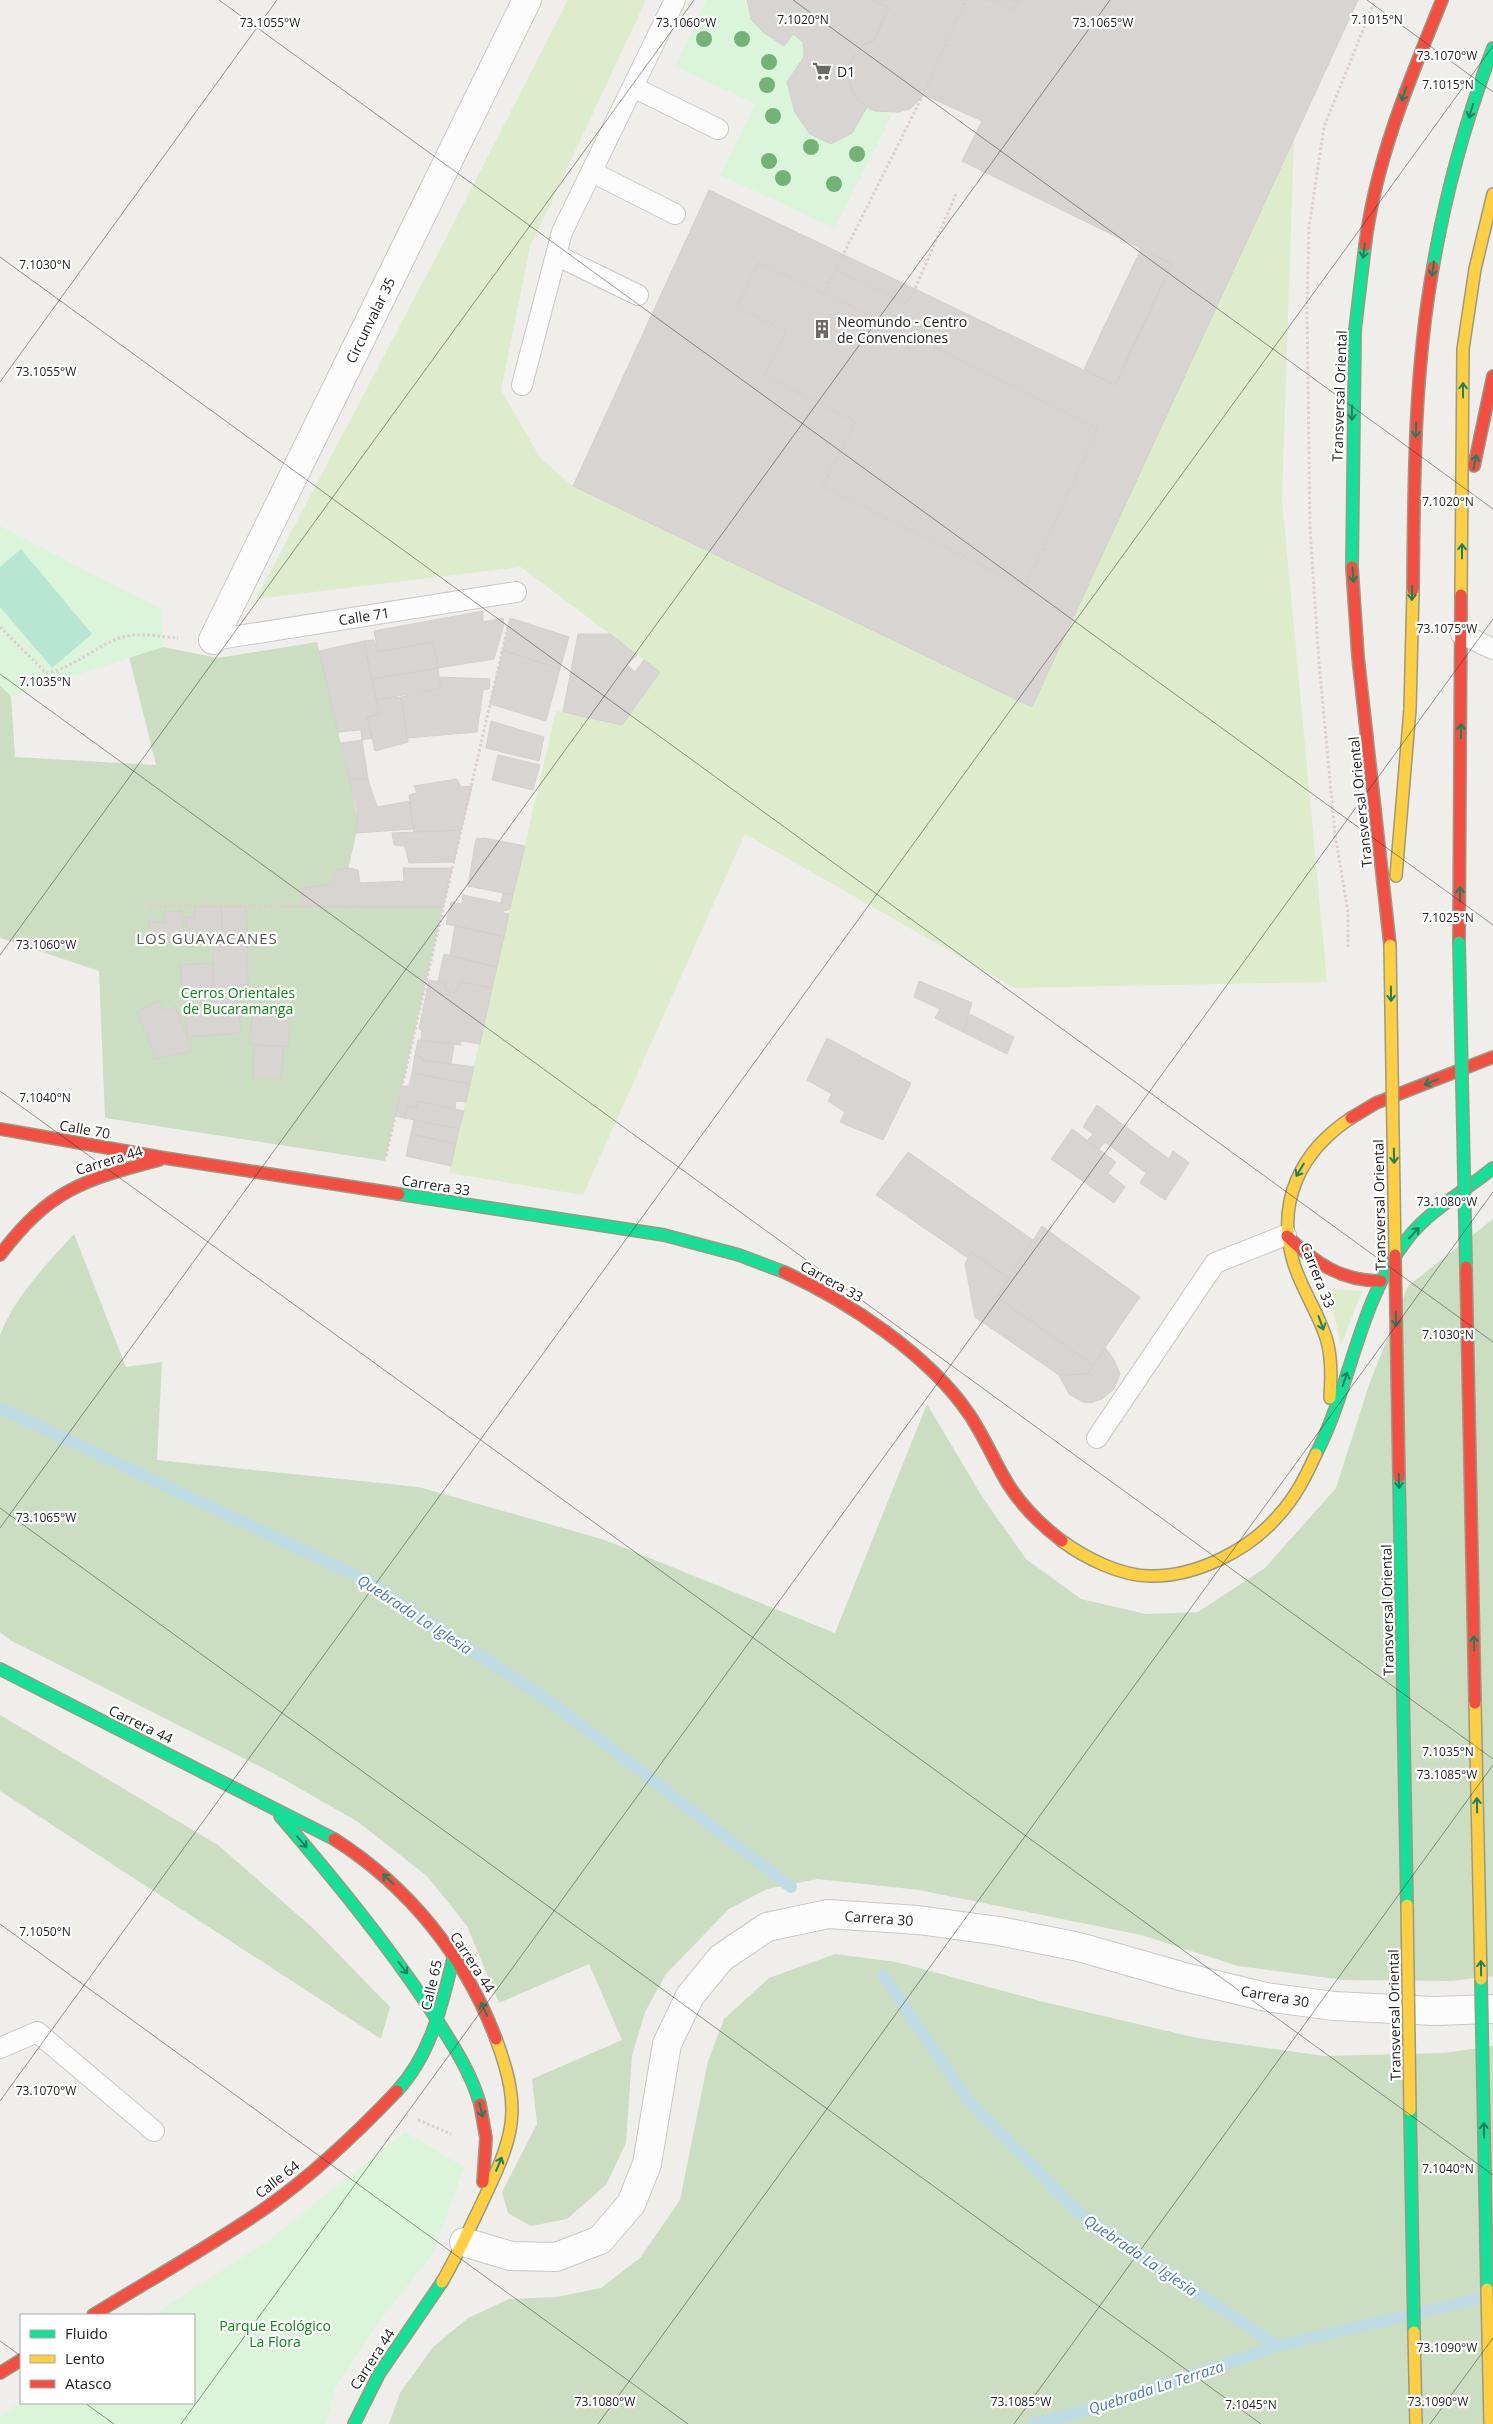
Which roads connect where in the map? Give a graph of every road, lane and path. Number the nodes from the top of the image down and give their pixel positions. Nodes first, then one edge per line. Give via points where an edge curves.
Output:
1 (527, 0) edge
2 (675, 0) edge
3 (966, 0) edge
4 (990, 0) edge
5 (1018, 0) edge
6 (1375, 0) edge
7 (1442, 0) edge
8 (1493, 48) edge
9 (633, 87) junction
10 (718, 130) dead end
11 (592, 172) junction
12 (956, 194) dead end
13 (1493, 194) edge
14 (675, 214) dead end
15 (1309, 228) dead end
16 (556, 254) junction
17 (836, 270) junction
18 (824, 294) junction
19 (638, 295) dead end
20 (1493, 376) edge
21 (522, 385) dead end
22 (1491, 392) edge
23 (1462, 527) junction
24 (516, 592) joint
25 (0, 627) edge
26 (1461, 634) junction
27 (213, 640) junction
28 (1493, 649) edge
29 (149, 906) dead end
30 (443, 907) junction
31 (1390, 945) junction
32 (1493, 1057) edge
33 (1473, 1065) junction
34 (1493, 1072) edge
35 (0, 1129) edge
36 (165, 1158) junction
37 (1493, 1168) edge
38 (379, 1191) junction
39 (1286, 1235) junction
40 (0, 1256) edge
41 (1381, 1281) junction
42 (1098, 1438) dead end
43 (1323, 1441) junction
44 (0, 1669) edge
45 (270, 1804) junction
46 (454, 1955) junction
47 (1493, 2009) edge
48 (438, 2022) junction
49 (0, 2048) edge
50 (382, 2106) junction
51 (154, 2131) dead end
52 (486, 2148) junction
53 (478, 2209) junction
54 (464, 2242) junction
55 (95, 2314) edge
56 (20, 2361) edge
57 (0, 2373) edge
58 (354, 2424) edge
59 (1416, 2424) edge
60 (1490, 2424) edge

1 - 27 street, Circunvalar 35
2 - 9 lane
3 - 17 path
4 - 5 path via 1013,12
6 - 15 path via 1324,127
7 -> 31 main road, Transversal Oriental via 1411,74 1380,166 1368,228 1355,330 1352,556 1358,657
8 -> 31 main road via 1460,148 1439,230 1426,323 1416,420 1410,709
9 - 10 lane
9 - 11 lane
11 - 14 lane
11 - 16 lane via 562,232
12 - 17 path via 906,303
23 -> 13 main road via 1464,349 1475,269
16 - 19 lane
16 - 21 lane
17 - 18 path
18 - 18 path via 1098,428 1025,587 822,486 856,422 764,376 787,332 736,307 758,263
20 - 22 main road
23 -> 22 main road
26 -> 23 main road
24 - 27 lane, Calle 71
24 - 30 path
25 - 27 path via 46,673 62,670 128,636
26 - 28 lane
60 -> 26 main road, bridge via 1459,942
29 - 30 path
30 - 38 path
31 -> 59 main road, Transversal Oriental, bridge
32 - 33 main road, Carrera 33
33 - 34 main road
33 -> 39 main road, Carrera 33 via 1367,1107 1338,1127 1313,1150 1292,1184
35 - 36 main road, Calle 70
36 - 38 main road, Carrera 33
36 - 40 main road, Carrera 44 via 97,1177 60,1193 32,1215
41 -> 37 main road, Carrera 33 via 1402,1246 1418,1228
38 - 43 main road, Carrera 33 via 664,1235 722,1251 791,1276 855,1309 900,1344 968,1412 1019,1500 1058,1539 1105,1566 1149,1576 1196,1568 1228,1555 1261,1533 1287,1505 1308,1474
39 - 41 main road via 1309,1258 1334,1274 1360,1282
39 - 42 lane via 1215,1264
39 -> 43 main road, Carrera 33 via 1327,1342 1331,1377
43 -> 41 main road, Carrera 33
44 - 45 main road, Carrera 44
46 -> 45 main road, Carrera 44 via 387,1877 353,1851
45 -> 48 main road, Carrera 44 via 371,1926
46 - 48 main road, Calle 65
53 -> 46 main road, Carrera 44 via 508,2143 512,2115 510,2087 503,2057 484,2006
47 - 54 street, Carrera 30 via 1434,2011 1334,2006 1266,1997 1079,1947 999,1931 918,1920 828,1914 767,1927 721,1958 690,1996 667,2044 647,2164 631,2204 600,2240 556,2257 511,2256
48 - 50 main road, Calle 64 via 405,2082
48 -> 52 main road, Carrera 44 via 463,2059 474,2085 483,2112
49 - 51 lane via 37,2032
50 - 52 path
50 - 55 main road, Calle 64 via 307,2176 267,2206
52 - 53 main road, Carrera 44
53 - 54 main road, Carrera 44
54 - 58 main road, Carrera 44 via 450,2270 375,2378
56 - 57 main road

